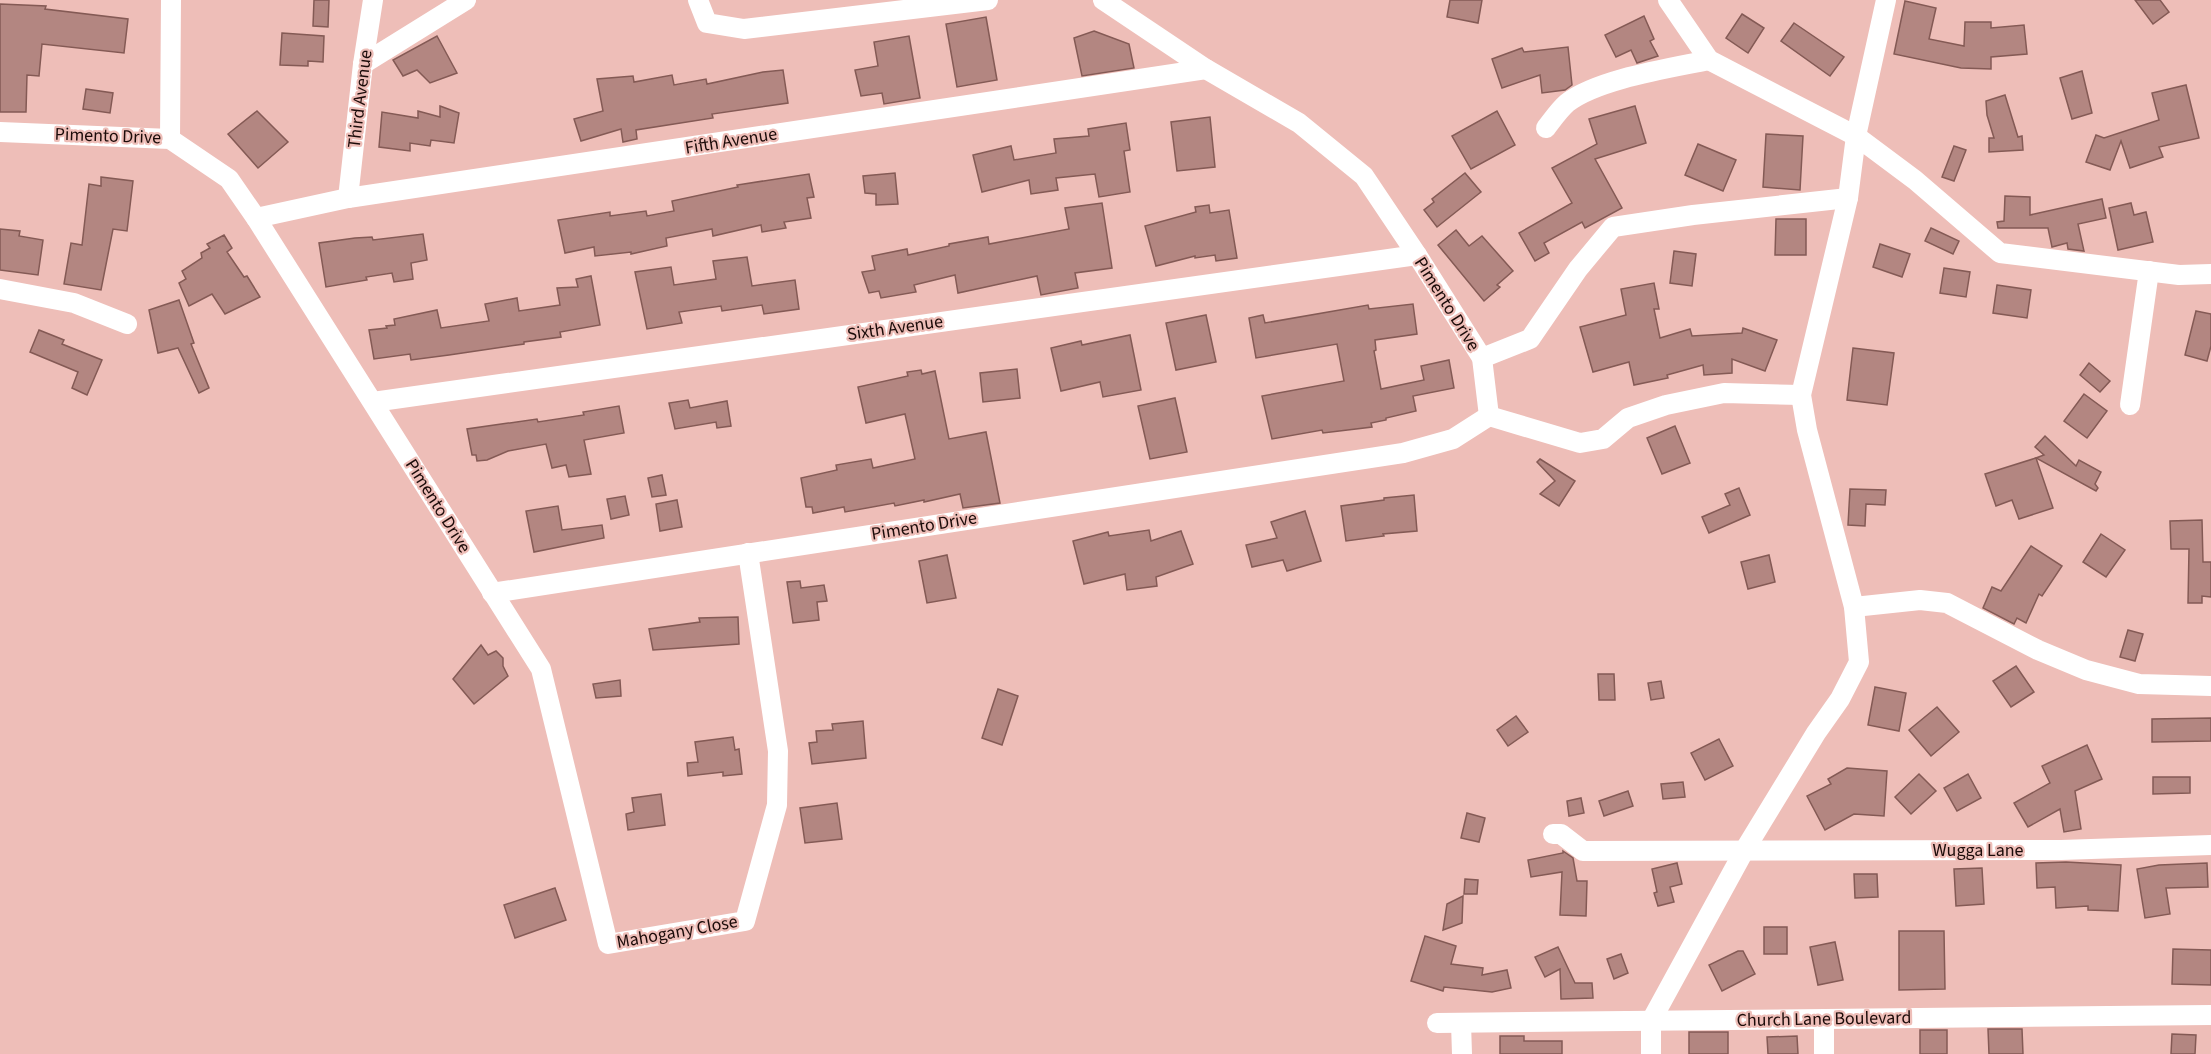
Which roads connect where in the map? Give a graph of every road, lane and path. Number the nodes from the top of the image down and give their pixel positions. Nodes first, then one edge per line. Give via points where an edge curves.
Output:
1 (171, 0) edge
2 (373, 0) edge
3 (466, 0) edge
4 (698, 0) edge
5 (988, 0) edge
6 (1103, 0) edge
7 (1668, 0) edge
8 (1886, 0) edge
9 (1709, 60) junction
10 (363, 64) junction
11 (1206, 69) junction
12 (1546, 128) dead end
13 (0, 132) edge
14 (1856, 136) junction
15 (170, 139) junction
16 (348, 198) junction
17 (1848, 198) junction
18 (256, 218) junction
19 (1417, 255) junction
20 (2149, 271) junction
21 (2211, 274) edge
22 (0, 289) edge
23 (127, 324) dead end
24 (1482, 358) junction
25 (1802, 395) junction
26 (373, 402) junction
27 (2130, 405) dead end
28 (1489, 416) junction
29 (748, 553) junction
30 (492, 593) junction
31 (1854, 607) junction
32 (2211, 686) edge
33 (1553, 834) dead end
34 (2211, 845) edge
35 (1744, 851) junction
36 (2211, 1015) edge
37 (1824, 1020) junction
38 (1651, 1021) junction
39 (1437, 1023) dead end
40 (1461, 1023) junction
41 (1462, 1054) edge
42 (1652, 1054) edge
43 (1824, 1054) edge

1 - 15 street
2 - 10 street, Third Avenue
3 - 10 street
4 - 5 street via 707,22 744,29
6 - 11 street, Pimento Drive
7 - 9 street
8 - 14 street
9 - 12 street via 1608,83 1569,101
9 - 14 street
10 - 16 street, Third Avenue
11 - 16 street, Fifth Avenue
11 - 19 street, Pimento Drive via 1299,123 1364,176
13 - 15 street, Pimento Drive
14 - 17 street
14 - 20 street via 1915,180 2000,253
15 - 18 street, Pimento Drive via 229,178
16 - 18 street, Fifth Avenue
17 - 24 street via 1613,227 1578,269 1530,339
17 - 25 street
18 - 26 street, Pimento Drive
19 - 24 street, Pimento Drive
19 - 26 street, Sixth Avenue
20 - 21 street
20 - 27 street
22 - 23 street via 74,303
24 - 28 street, Pimento Drive
25 - 28 street via 1724,393 1666,405 1628,418 1603,439 1580,443
25 - 31 street
26 - 30 street, Pimento Drive
28 - 29 street, Pimento Drive via 1453,439 1403,453
29 - 30 street, Pimento Drive
29 - 30 street, Mahogany Close via 778,752 777,805 745,921 608,944 541,669
31 - 32 street via 1920,600 1947,603 2086,670 2139,684
31 - 35 street via 1859,663
33 - 35 street, Wugga Lane via 1561,834 1582,851
34 - 35 street, Wugga Lane via 2061,850
35 - 38 street
36 - 37 street, Church Lane Boulevard
37 - 38 street, Church Lane Boulevard
37 - 43 street
38 - 40 street, Church Lane Boulevard
38 - 42 street
39 - 40 street, Church Lane Boulevard
40 - 41 street

